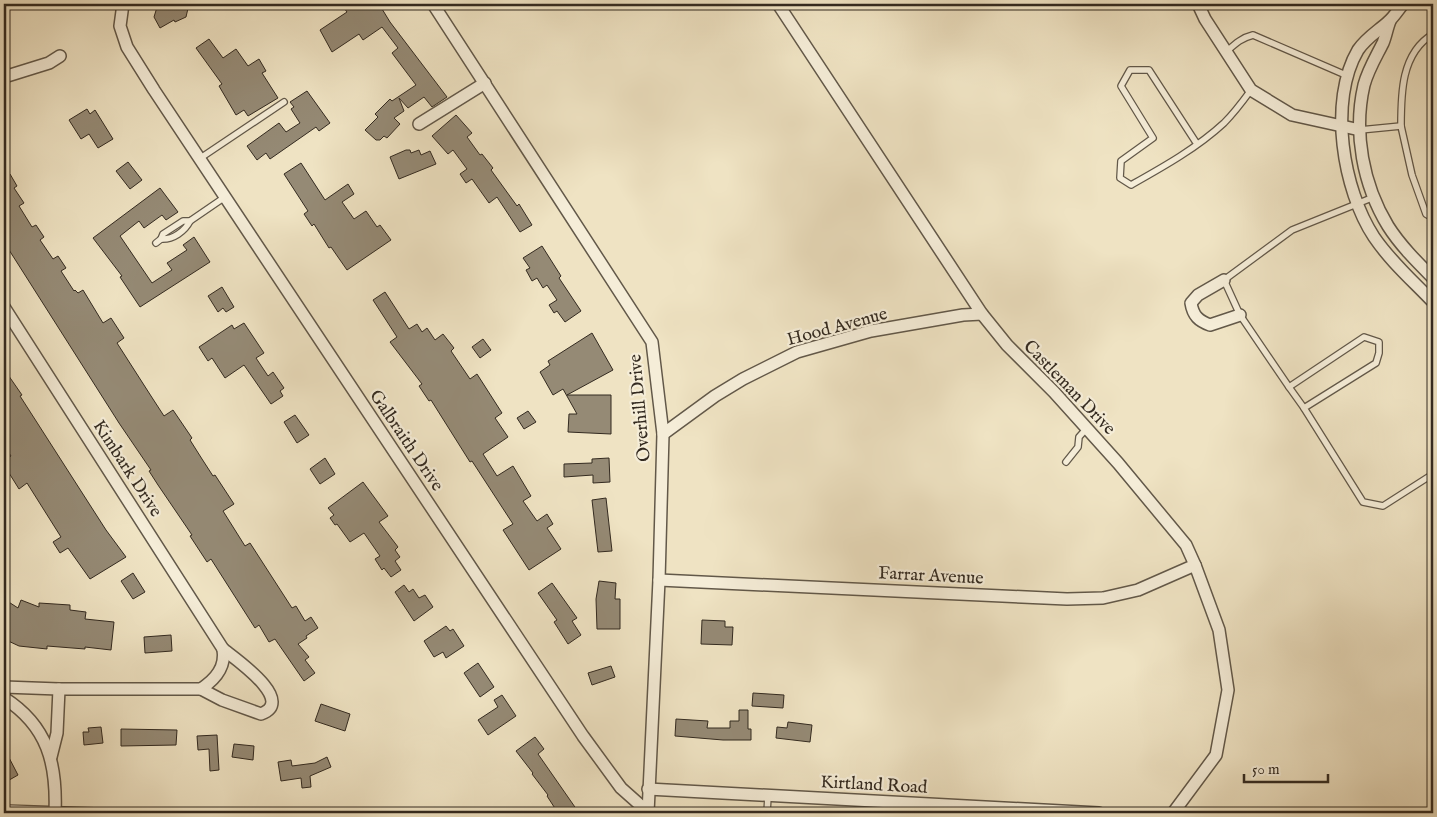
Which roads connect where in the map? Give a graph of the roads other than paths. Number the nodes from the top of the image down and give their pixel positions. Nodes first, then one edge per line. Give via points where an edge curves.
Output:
1 (123, 4) edge
2 (433, 4) edge
3 (778, 4) edge
4 (1198, 4) edge
5 (1403, 4) edge
6 (1390, 21) junction
7 (1433, 34) edge
8 (1226, 52) junction
9 (60, 56) dead end
10 (1348, 76) junction
11 (4, 77) edge
12 (485, 83) junction
13 (1251, 90) junction
14 (284, 102) dead end
15 (419, 124) dead end
16 (1342, 126) junction
17 (1401, 126) junction
18 (1360, 130) junction
19 (1197, 144) junction
20 (200, 159) junction
21 (225, 198) junction
22 (1374, 198) junction
23 (1358, 204) junction
24 (1433, 218) edge
25 (158, 241) dead end
26 (1433, 278) edge
27 (1224, 280) junction
28 (1433, 302) edge
29 (4, 307) edge
30 (982, 314) junction
31 (1240, 315) junction
32 (1289, 387) junction
33 (1304, 408) junction
34 (1087, 428) junction
35 (663, 434) junction
36 (1066, 462) dead end
37 (1433, 474) edge
38 (1196, 565) junction
39 (658, 580) junction
40 (223, 648) junction
41 (4, 687) edge
42 (59, 689) junction
43 (202, 689) junction
44 (4, 698) edge
45 (50, 757) junction
46 (648, 789) junction
47 (768, 796) junction
48 (5, 810) edge
49 (35, 811) edge
50 (55, 812) edge
51 (648, 812) edge
52 (148, 813) edge
53 (154, 813) edge
54 (767, 813) edge
55 (1099, 813) edge
56 (1173, 813) edge

1 - 20 street, Galbraith Drive via 120,26 127,46
2 - 12 street, Overhill Drive
3 - 30 street, Castleman Drive
4 - 8 street
5 - 6 street
6 - 10 street via 1372,33 1358,50
6 - 18 street via 1365,83
7 - 17 lane via 1413,54 1403,81
8 - 10 lane via 1236,42 1253,35
8 - 13 street
9 - 11 street via 32,70
10 - 16 street
12 - 15 street
12 - 35 street, Overhill Drive via 652,342
13 - 16 street via 1292,115
13 - 19 lane via 1225,122
14 - 20 lane
16 - 18 street
16 - 23 street via 1346,168
17 - 18 lane
17 - 24 lane via 1412,175 1426,214
18 - 22 street via 1364,164
19 - 19 lane via 1131,185 1120,178 1121,161 1153,138 1121,86 1130,70 1149,70
20 - 21 street, Galbraith Drive
21 - 25 lane via 190,221 169,240
21 - 51 street, Galbraith Drive via 583,736 621,788
22 - 23 lane
22 - 26 street via 1401,244
23 - 27 lane via 1292,230
23 - 28 street via 1387,255
27 - 31 lane
27 - 31 street via 1198,295 1192,311 1200,321 1210,325
29 - 40 street, Kimbark Drive
30 - 34 street, Castleman Drive via 1007,345
30 - 35 street, Hood Avenue via 870,331 797,352 743,379
31 - 32 lane
32 - 33 lane
32 - 33 lane via 1364,337 1379,342 1380,353 1376,363
33 - 37 lane via 1363,502 1383,506
34 - 36 lane
34 - 38 street, Castleman Drive via 1186,545
35 - 39 street, Overhill Drive
38 - 39 street, Farrar Avenue via 1138,590 1103,598
38 - 56 street, Castleman Drive via 1219,630 1228,690 1216,755
39 - 46 street, Overhill Drive
40 - 43 street via 225,658 220,671
40 - 43 street, Kimbark Drive via 266,686 272,697 270,708 256,713
41 - 42 street, Kimbark Drive
42 - 43 street, Kimbark Drive
42 - 45 street via 57,733
44 - 45 street via 31,721
45 - 50 street via 55,782
46 - 47 street, Kirtland Road
46 - 51 street, Overhill Drive
47 - 54 lane
47 - 55 street, Kirtland Road
48 - 49 lane
49 - 50 lane
50 - 52 lane
52 - 53 lane

